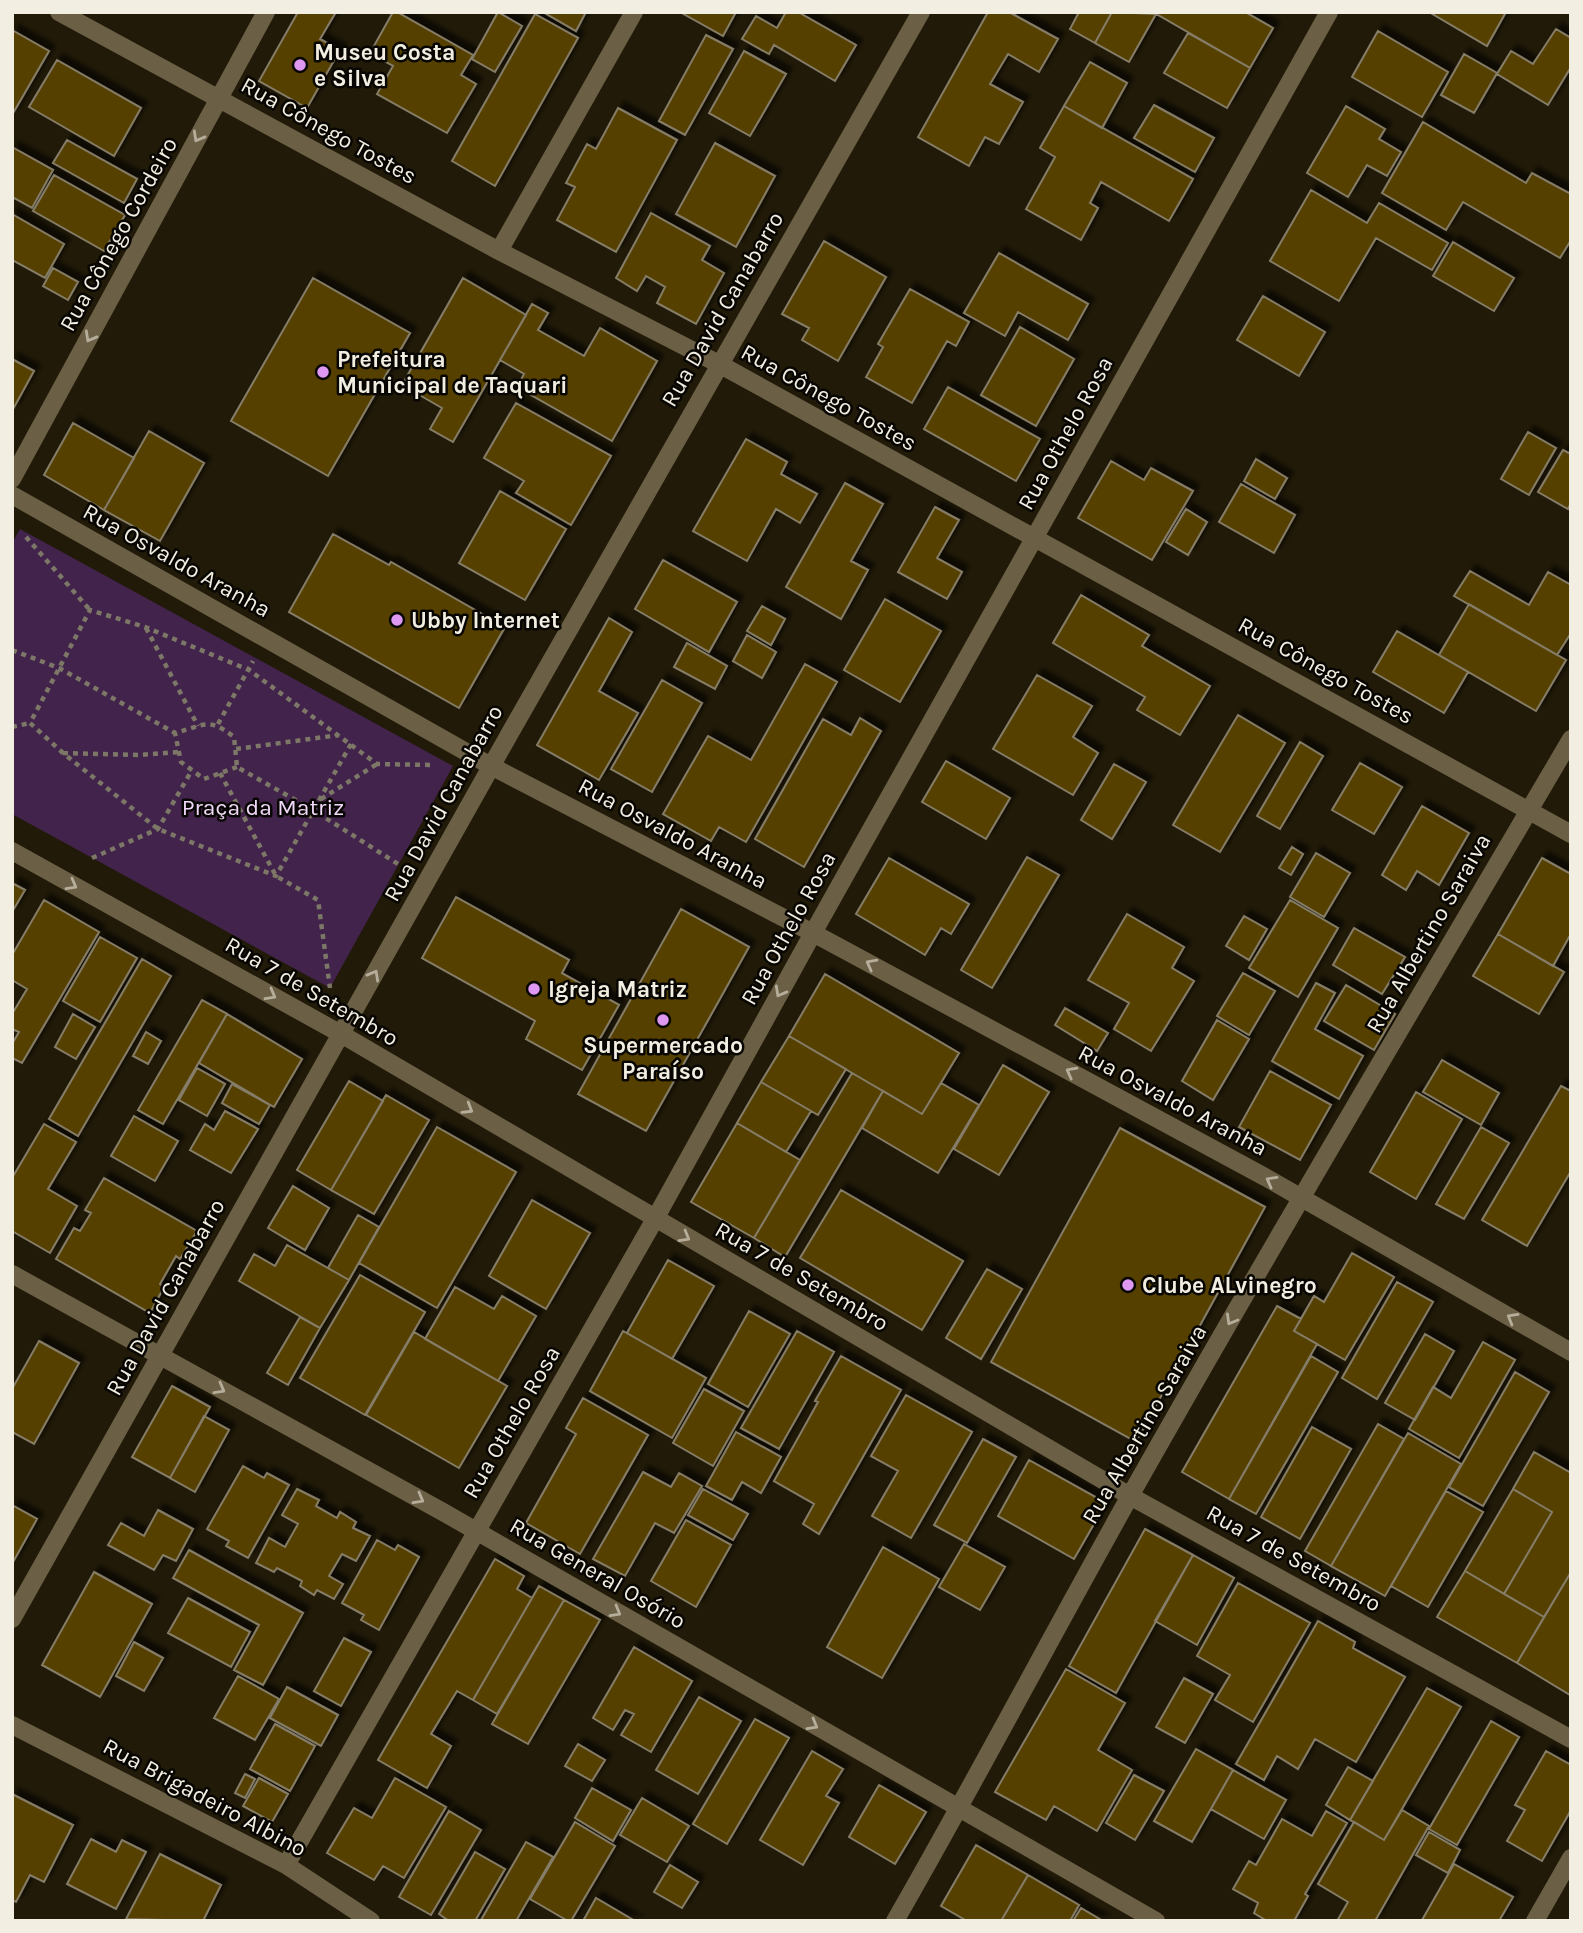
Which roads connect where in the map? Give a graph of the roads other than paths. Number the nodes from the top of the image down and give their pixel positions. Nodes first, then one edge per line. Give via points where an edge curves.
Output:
1 (59, 12) edge
2 (266, 12) edge
3 (634, 12) edge
4 (921, 12) edge
5 (1329, 12) edge
6 (220, 97) junction
7 (499, 251) junction
8 (719, 364) junction
9 (12, 479) edge
10 (12, 495) edge
11 (1034, 538) junction
12 (1571, 739) edge
13 (491, 766) junction
14 (1529, 810) junction
15 (1571, 834) edge
16 (12, 851) edge
17 (813, 933) junction
18 (341, 1034) junction
19 (1301, 1197) junction
20 (655, 1219) junction
21 (12, 1274) edge
22 (1571, 1352) edge
23 (160, 1355) junction
24 (1130, 1496) junction
25 (477, 1531) junction
26 (12, 1619) edge
27 (12, 1725) edge
28 (1571, 1739) edge
29 (959, 1810) junction
30 (1571, 1858) edge
31 (286, 1865) junction
32 (371, 1921) edge
33 (895, 1921) edge
34 (1156, 1921) edge
35 (1535, 1921) edge

1 - 6 street, Rua Cônego Tostes
2 - 6 street, Rua Cônego Cordeiro
3 - 7 street
4 - 8 street, Rua David Canabarro
5 - 11 street, Rua Othelo Rosa
6 - 7 street, Rua Cônego Tostes
6 -> 9 street, Rua Cônego Cordeiro
7 - 8 street, Rua Cônego Tostes
8 - 11 street, Rua Cônego Tostes
8 - 13 street, Rua David Canabarro
10 - 13 street, Rua Osvaldo Aranha
11 - 14 street, Rua Cônego Tostes
11 - 17 street, Rua Othelo Rosa
12 - 14 street, Rua Albertino Saraiva
13 - 17 street, Rua Osvaldo Aranha
18 -> 13 street, Rua David Canabarro
14 - 15 street, Rua Cônego Tostes
14 - 19 street, Rua Albertino Saraiva
16 -> 18 street, Rua 7 de Setembro
19 -> 17 street, Rua Osvaldo Aranha
17 -> 20 street, Rua Othelo Rosa
18 -> 20 street, Rua 7 de Setembro
18 - 23 street, Rua David Canabarro
22 -> 19 street, Rua Osvaldo Aranha
19 -> 24 street, Rua Albertino Saraiva
20 -> 24 street, Rua 7 de Setembro
20 - 25 street, Rua Othelo Rosa
21 - 23 street, Rua General Osório
23 -> 25 street, Rua General Osório
23 - 26 street, Rua David Canabarro
24 - 28 street, Rua 7 de Setembro
24 - 29 street, Rua Albertino Saraiva
25 -> 29 street, Rua General Osório
25 - 31 street, Rua Othelo Rosa
27 - 31 street, Rua Brigadeiro Albino
29 - 33 street, Rua Albertino Saraiva
29 - 34 street, Rua General Osório
30 - 35 street
31 - 32 street, Rua Brigadeiro Albino

